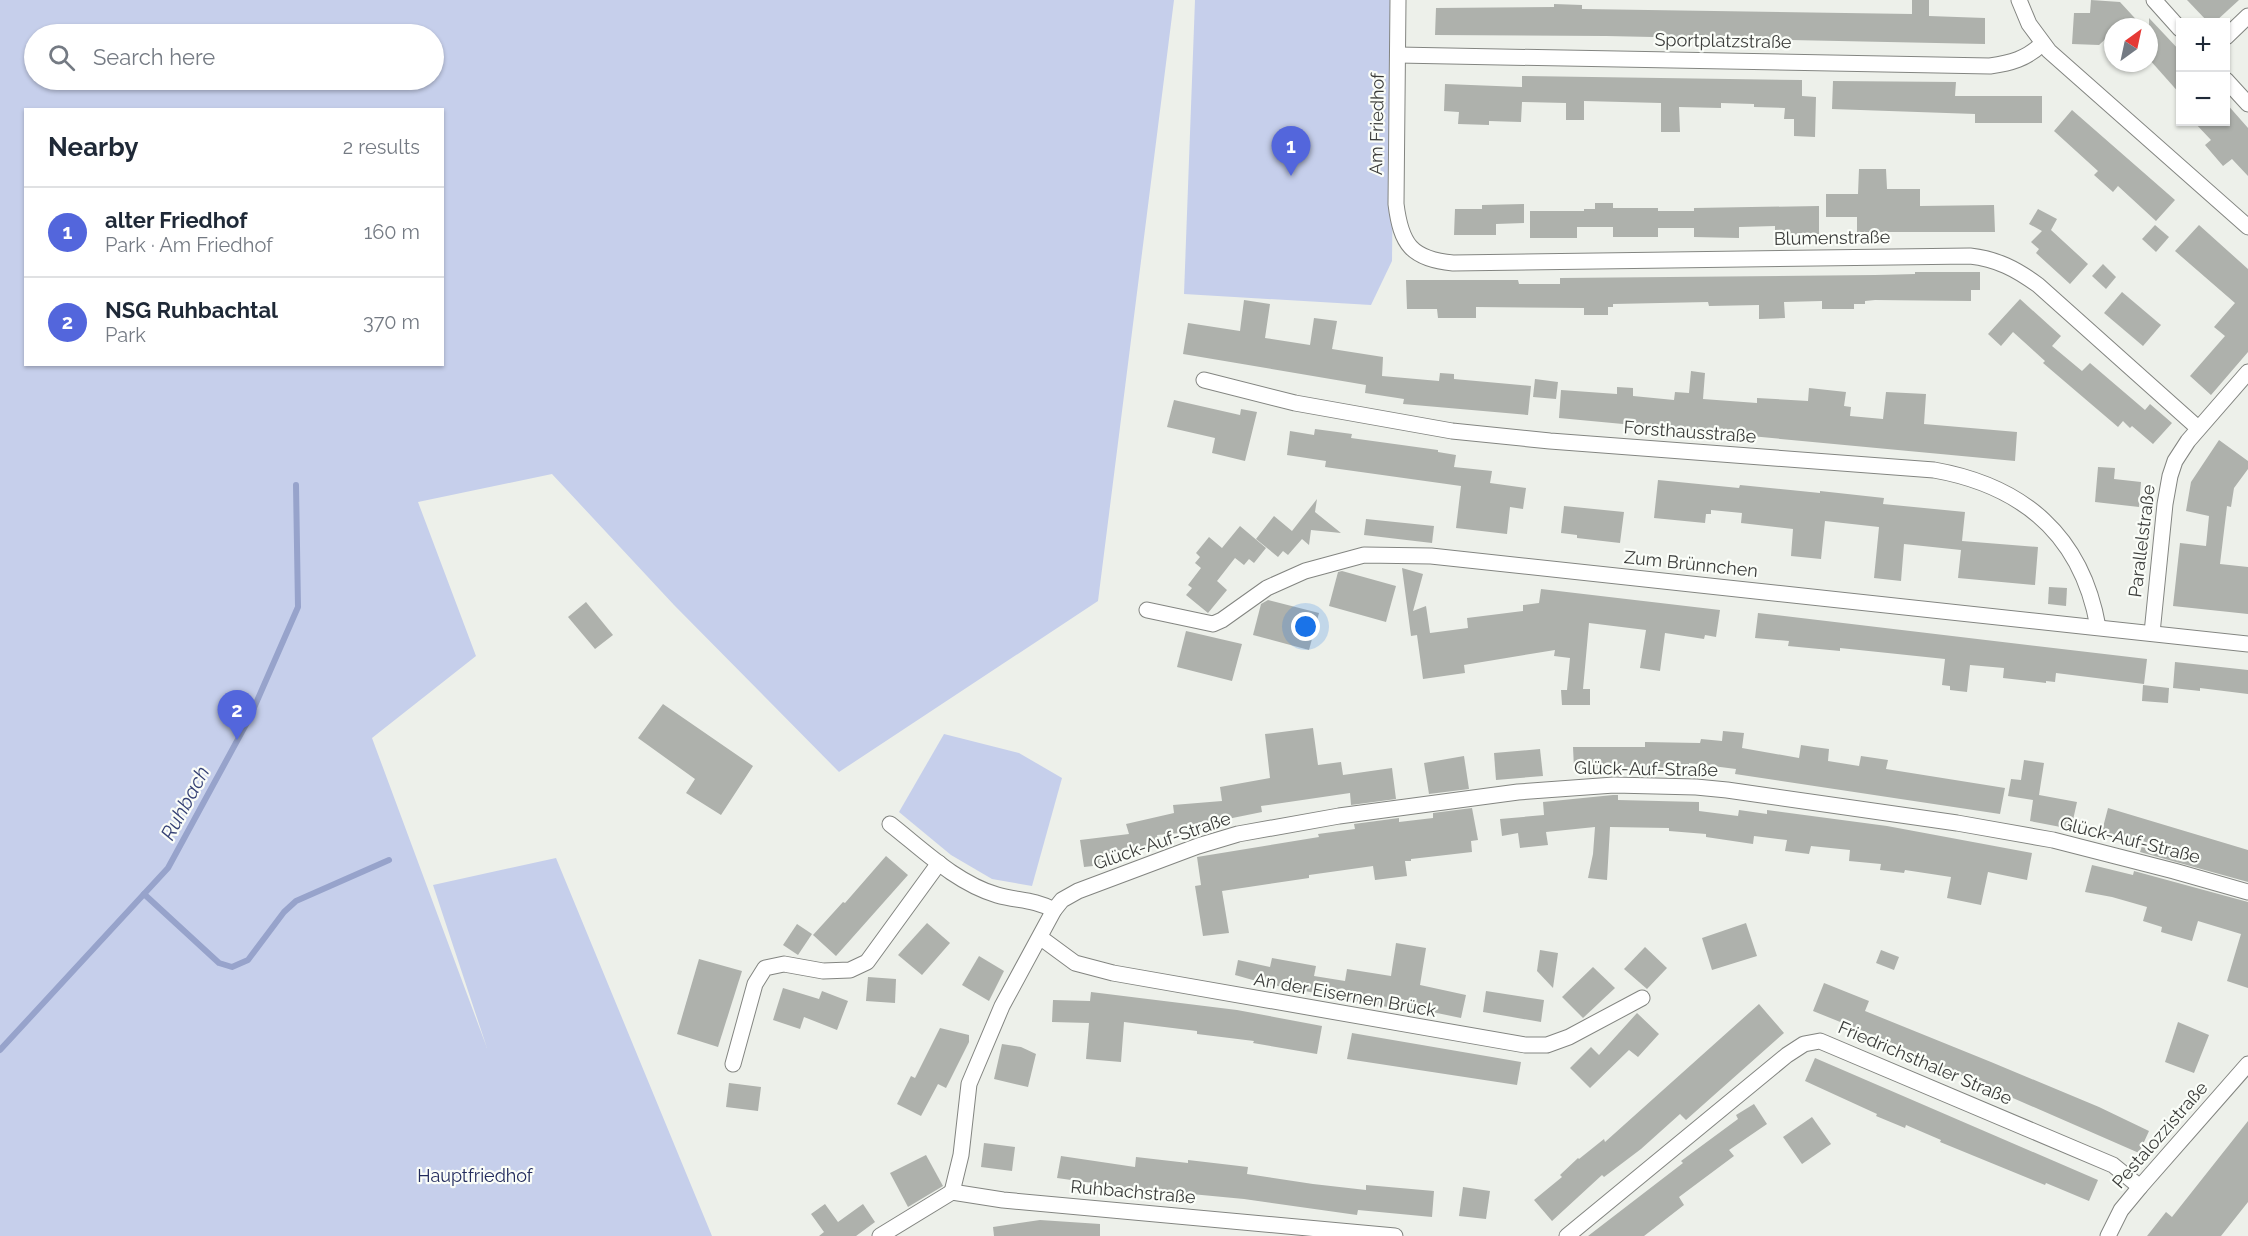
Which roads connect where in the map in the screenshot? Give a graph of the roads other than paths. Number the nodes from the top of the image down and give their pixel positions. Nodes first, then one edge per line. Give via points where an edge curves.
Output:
1 (1398, 0) edge
2 (2019, 0) edge
3 (2154, 0) edge
4 (2248, 16) edge
5 (2176, 23) edge
6 (2230, 34) edge
7 (2042, 44) junction
8 (1398, 55) junction
9 (2230, 84) edge
10 (2248, 104) edge
11 (2248, 227) edge
12 (1409, 246) joint
13 (2248, 372) edge
14 (1204, 380) dead end
15 (2198, 428) junction
16 (1147, 610) dead end
17 (2098, 627) junction
18 (2152, 633) junction
19 (2248, 644) edge
20 (890, 824) dead end
21 (939, 863) junction
22 (2248, 892) edge
23 (1054, 910) junction
24 (1041, 938) junction
25 (1642, 998) dead end
26 (733, 1064) dead end
27 (2248, 1064) edge
28 (2140, 1186) junction
29 (952, 1192) junction
30 (880, 1236) edge
31 (1395, 1236) edge
32 (1567, 1236) edge
33 (2108, 1236) edge

1 - 8 street, Am Friedhof
2 - 7 street
3 - 5 street
4 - 6 street
7 - 8 street, Sportplatzstraße via 2020,60 1989,66
7 - 11 street
8 - 12 street, Am Friedhof via 1396,204 1399,225
9 - 10 street
12 - 15 street, Blumenstraße via 1433,261 1453,263 1984,258 2017,270 2038,285
13 - 15 street, Parallelstraße
14 - 17 street, Forsthausstraße via 1295,404 1452,431 1958,474 2016,498 2063,540 2088,585
15 - 18 street, Parallelstraße via 2175,461 2170,476
16 - 17 street, Zum Brünnchen via 1213,624 1267,588 1305,571 1364,555 1431,556
17 - 18 street, Zum Brünnchen
18 - 19 street, Zum Brünnchen
20 - 21 street
21 - 23 street via 996,894 1039,902
21 - 26 street via 867,962 850,970 823,971 784,964 765,968 755,984
22 - 23 street, Glück-Auf-Straße via 2053,840 1968,825 1727,790 1614,785 1518,792 1238,834 1078,891
23 - 24 street
24 - 25 street, An der Eisernen Brück via 1075,963 1113,973 1525,1045 1547,1045 1569,1037
24 - 29 street via 1002,1006 969,1084 961,1155
27 - 28 street, Pestalozzistraße
28 - 32 street, Friedrichsthaler Straße via 2113,1165 1820,1041 1804,1044 1787,1054
28 - 33 street, Pestalozzistraße via 2121,1210
29 - 30 street
29 - 31 street, Ruhbachstraße

